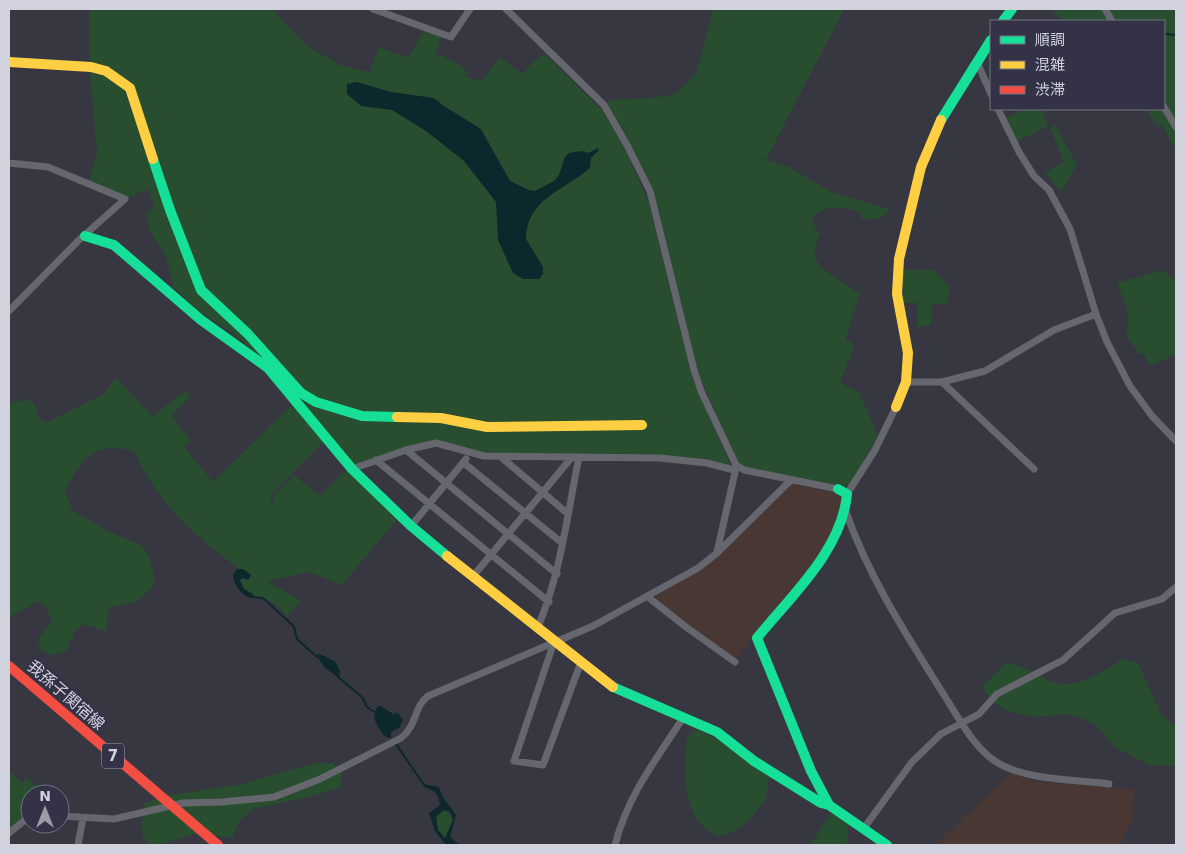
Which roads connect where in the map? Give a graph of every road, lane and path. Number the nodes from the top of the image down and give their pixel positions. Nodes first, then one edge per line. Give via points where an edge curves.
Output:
1 (373, 9) edge
2 (470, 9) edge
3 (506, 9) edge
4 (1012, 9) edge
5 (1105, 9) edge
6 (1004, 20) edge
7 (1111, 20) edge
8 (990, 42) edge
9 (9, 62) edge
10 (977, 62) junction
11 (990, 92) edge
12 (1165, 109) edge
13 (998, 110) edge
14 (1176, 127) edge
15 (9, 163) edge
16 (85, 236) junction
17 (9, 311) edge
18 (1096, 314) junction
19 (906, 382) junction
20 (942, 382) junction
21 (896, 406) joint
22 (642, 425) dead end
23 (1176, 441) edge
24 (406, 450) junction
25 (472, 454) junction
26 (501, 457) junction
27 (575, 457) junction
28 (376, 460) junction
29 (464, 463) junction
30 (736, 468) junction
31 (352, 469) junction
32 (1034, 469) dead end
33 (791, 480) junction
34 (446, 484) junction
35 (843, 492) junction
36 (543, 493) junction
37 (429, 504) junction
38 (846, 512) junction
39 (567, 513) junction
40 (526, 514) junction
41 (411, 526) junction
42 (508, 535) junction
43 (562, 543) junction
44 (717, 553) junction
45 (490, 555) junction
46 (557, 574) junction
47 (474, 575) junction
48 (1176, 586) edge
49 (648, 597) junction
50 (548, 602) junction
51 (538, 629) junction
52 (554, 642) junction
53 (581, 662) junction
54 (735, 662) dead end
55 (9, 666) edge
56 (683, 718) junction
57 (962, 722) junction
58 (1109, 784) dead end
59 (171, 805) junction
60 (829, 805) junction
61 (70, 817) edge
62 (83, 818) junction
63 (20, 824) edge
64 (864, 828) junction
65 (9, 833) edge
66 (78, 845) edge
67 (218, 845) edge
68 (615, 845) edge
69 (886, 845) edge

1 - 2 street via 451,37
3 - 30 street via 604,105 650,190 694,370
4 - 6 street
5 - 7 street
8 - 10 street
9 - 22 street via 91,67 106,72 130,88 170,210 201,290 248,334 301,393 316,402 362,416 441,418 492,428
10 - 11 street
10 - 19 street via 940,122 921,166 907,223 898,276 908,353
12 - 14 street
13 - 18 street via 1019,152 1034,176 1049,190 1066,221
15 - 16 street via 48,167 125,200
16 - 17 street
16 - 31 street via 114,245 201,320 268,368
18 - 20 street via 1054,330 985,370
18 - 23 street via 1130,386
19 - 20 street
19 - 21 street
20 - 32 street
21 - 35 street via 874,450
24 - 25 street via 436,443
24 - 28 street
24 - 34 street
25 - 26 street
25 - 29 street
26 - 27 street
26 - 36 street
27 - 30 street via 660,458
27 - 36 street
27 - 39 street
28 - 31 street
28 - 37 street
29 - 34 street
29 - 40 street
30 - 33 street
30 - 44 street
31 - 41 street
33 - 35 street
33 - 44 street
34 - 37 street
34 - 42 street
35 - 38 street via 848,503
36 - 39 street
36 - 40 street
37 - 41 street
37 - 45 street
38 - 57 street via 856,542 881,593
38 - 60 street via 828,549 757,638 811,771
39 - 43 street
40 - 42 street
40 - 43 street
41 - 47 street
42 - 45 street
42 - 46 street
43 - 46 street
44 - 49 street
45 - 47 street
45 - 50 street
46 - 50 street
47 - 51 street
48 - 57 street via 1162,599 1115,613 1063,660 997,694 979,714
49 - 52 street
49 - 54 street
50 - 51 street
51 - 52 street
52 - 53 street
52 - 53 street via 514,761 543,766
52 - 59 street via 428,696 422,701 413,727 401,738 299,788 261,799
53 - 56 street via 617,690
55 - 59 street, 我孫子関宿線 / 7
56 - 60 street via 717,732 754,761
56 - 68 street via 631,799
57 - 58 street via 985,752 1008,767 1037,775
57 - 64 street via 925,747
59 - 62 street via 127,817
59 - 67 street, 我孫子関宿線 / 7
60 - 64 street
61 - 62 street
62 - 66 street
63 - 65 street
64 - 69 street

